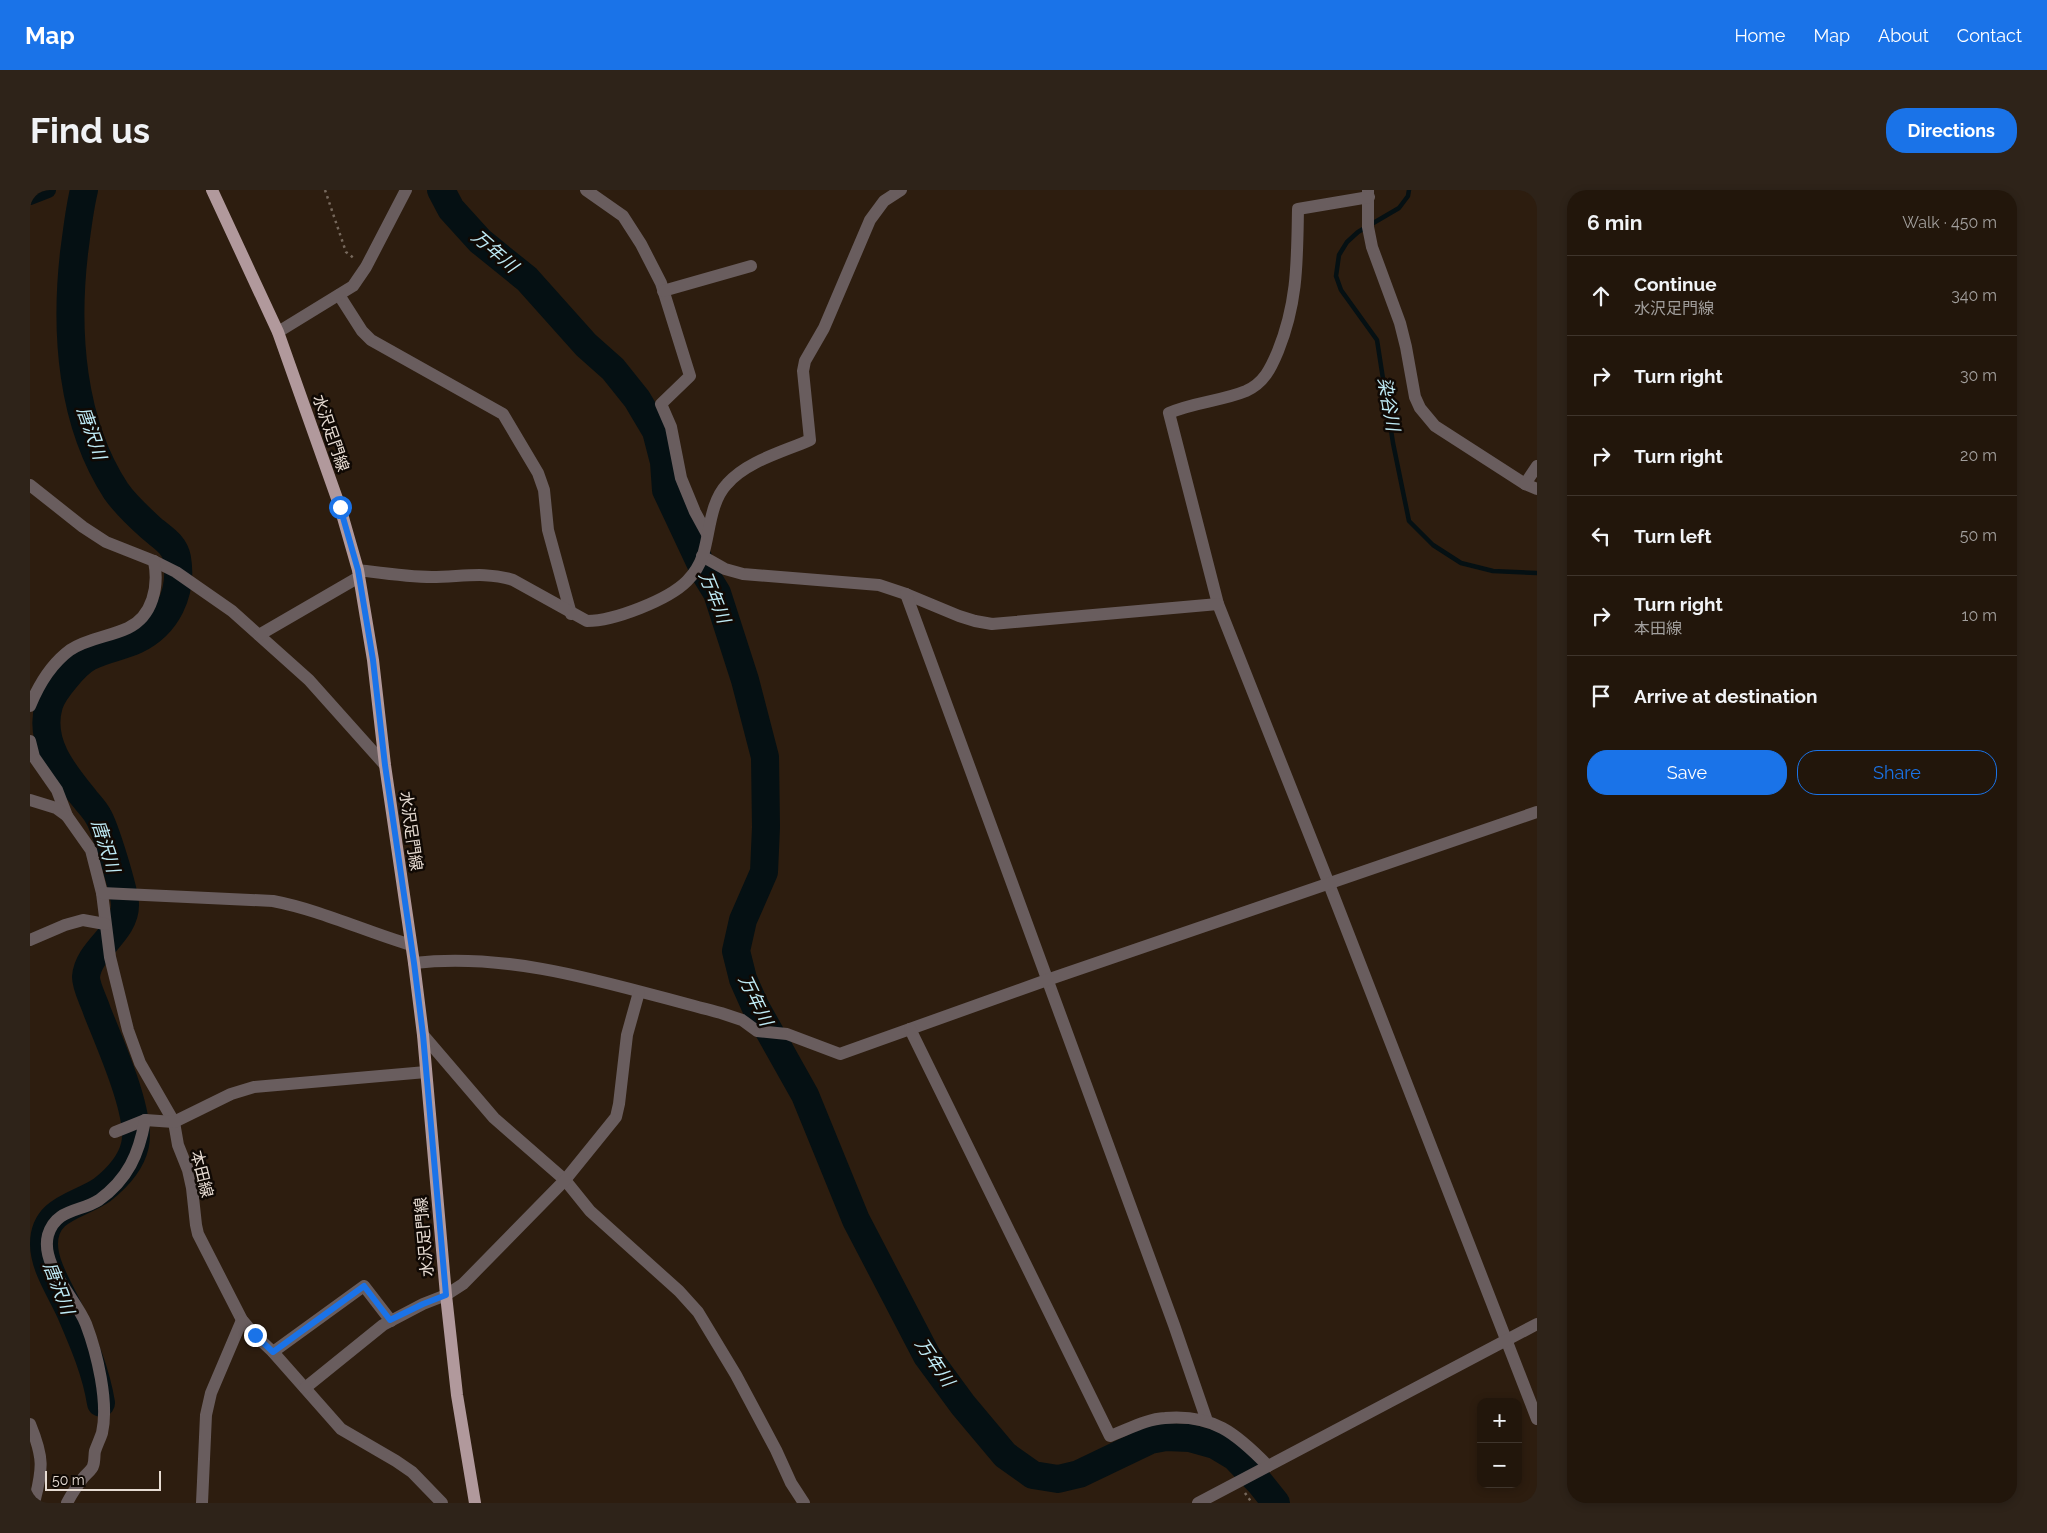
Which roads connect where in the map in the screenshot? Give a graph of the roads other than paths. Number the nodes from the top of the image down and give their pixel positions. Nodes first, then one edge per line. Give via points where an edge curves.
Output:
1 (212, 190) edge
2 (406, 190) edge
3 (586, 190) edge
4 (901, 190) edge
5 (1369, 193) edge
6 (751, 266) dead end
7 (663, 291) junction
8 (338, 295) junction
9 (278, 332) junction
10 (1537, 466) edge
11 (1525, 484) junction
12 (30, 486) edge
13 (1537, 489) edge
14 (707, 534) junction
15 (702, 556) junction
16 (157, 562) junction
17 (359, 574) junction
18 (906, 594) junction
19 (1218, 604) junction
20 (571, 614) junction
21 (259, 635) junction
22 (30, 706) edge
23 (30, 741) edge
24 (385, 765) junction
25 (30, 800) edge
26 (1537, 812) edge
27 (67, 816) junction
28 (1329, 884) junction
29 (106, 893) junction
30 (105, 924) junction
31 (30, 940) edge
32 (411, 946) junction
33 (414, 963) junction
34 (1047, 980) junction
35 (639, 992) junction
36 (910, 1029) junction
37 (423, 1035) junction
38 (426, 1072) junction
39 (145, 1120) junction
40 (174, 1122) junction
41 (115, 1132) dead end
42 (565, 1180) junction
43 (446, 1295) junction
44 (242, 1320) junction
45 (390, 1320) junction
46 (1537, 1324) edge
47 (1507, 1340) junction
48 (273, 1352) junction
49 (305, 1388) junction
50 (1537, 1419) edge
51 (1207, 1421) junction
52 (30, 1424) edge
53 (1268, 1466) junction
54 (34, 1503) edge
55 (67, 1503) edge
56 (202, 1503) edge
57 (442, 1503) edge
58 (475, 1503) edge
59 (804, 1503) edge
60 (1198, 1503) edge

1 - 9 main road, 水沢足門線
2 - 8 street via 366,267 353,286
3 - 7 street via 623,216 642,244
4 - 14 street via 884,201 870,220 824,328 805,361 803,371 810,440 738,473 719,497
5 - 11 street via 1368,227 1372,247 1400,323 1420,408 1435,426
5 - 19 street via 1298,208 1294,299 1284,335 1262,382 1246,391 1170,413
6 - 7 street
7 - 14 street via 690,376 661,404 671,427 681,478
8 - 9 street
8 - 20 street via 371,340 503,414 538,473 544,490 550,537
9 - 17 main road, 水沢足門線 via 340,507
10 - 11 street
11 - 13 street
12 - 16 street via 106,542
14 - 15 street
15 - 18 street via 725,569 743,574 878,585
15 - 20 street via 688,580 675,591 629,612 587,622
16 - 21 street via 232,611
16 - 22 street via 157,586 142,617 129,628 71,650 38,685
17 - 20 street via 500,576 513,580
17 - 21 street
17 - 24 main road, 水沢足門線
18 - 19 street via 959,616 992,624
18 - 34 street
19 - 28 street
21 - 24 street via 309,680
23 - 27 street via 34,757 57,790
24 - 32 main road, 水沢足門線
25 - 27 street, 本田線 via 56,808
26 - 28 street
27 - 29 street, 本田線 via 91,850
28 - 34 street
28 - 47 street
29 - 30 street, 本田線
29 - 32 street via 272,901 300,906
30 - 31 street via 84,920
30 - 40 street, 本田線 via 128,1030 140,1063
32 - 33 main road, 水沢足門線
33 - 35 street via 479,962 547,970
33 - 37 main road, 水沢足門線
34 - 36 street
34 - 51 street
35 - 36 street via 721,1013 742,1020 757,1031 787,1034 840,1054
35 - 42 street via 627,1035 616,1116
36 - 51 street via 1110,1436 1164,1418
37 - 38 main road, 水沢足門線
37 - 42 street via 494,1118
38 - 40 street via 254,1087 231,1094
38 - 43 main road, 水沢足門線
39 - 40 street
39 - 41 street
39 - 55 street via 142,1142 130,1169 98,1200 62,1216 54,1223 48,1236 51,1264 86,1323 97,1360 103,1400 102,1433 93,1466 72,1491
40 - 44 street, 本田線 via 192,1188 198,1234
42 - 43 street via 463,1284
42 - 59 street via 590,1211 698,1312 736,1375
43 - 45 street
43 - 58 main road, 水沢足門線 via 457,1395
44 - 48 street, 本田線
44 - 56 street via 211,1393 206,1415
45 - 48 street via 364,1286
45 - 49 street
46 - 47 street
47 - 50 street
47 - 53 street
48 - 49 street, 本田線
49 - 57 street, 本田線 via 341,1429 412,1472
51 - 53 street via 1227,1429 1247,1443
52 - 54 street via 42,1460
53 - 60 street

